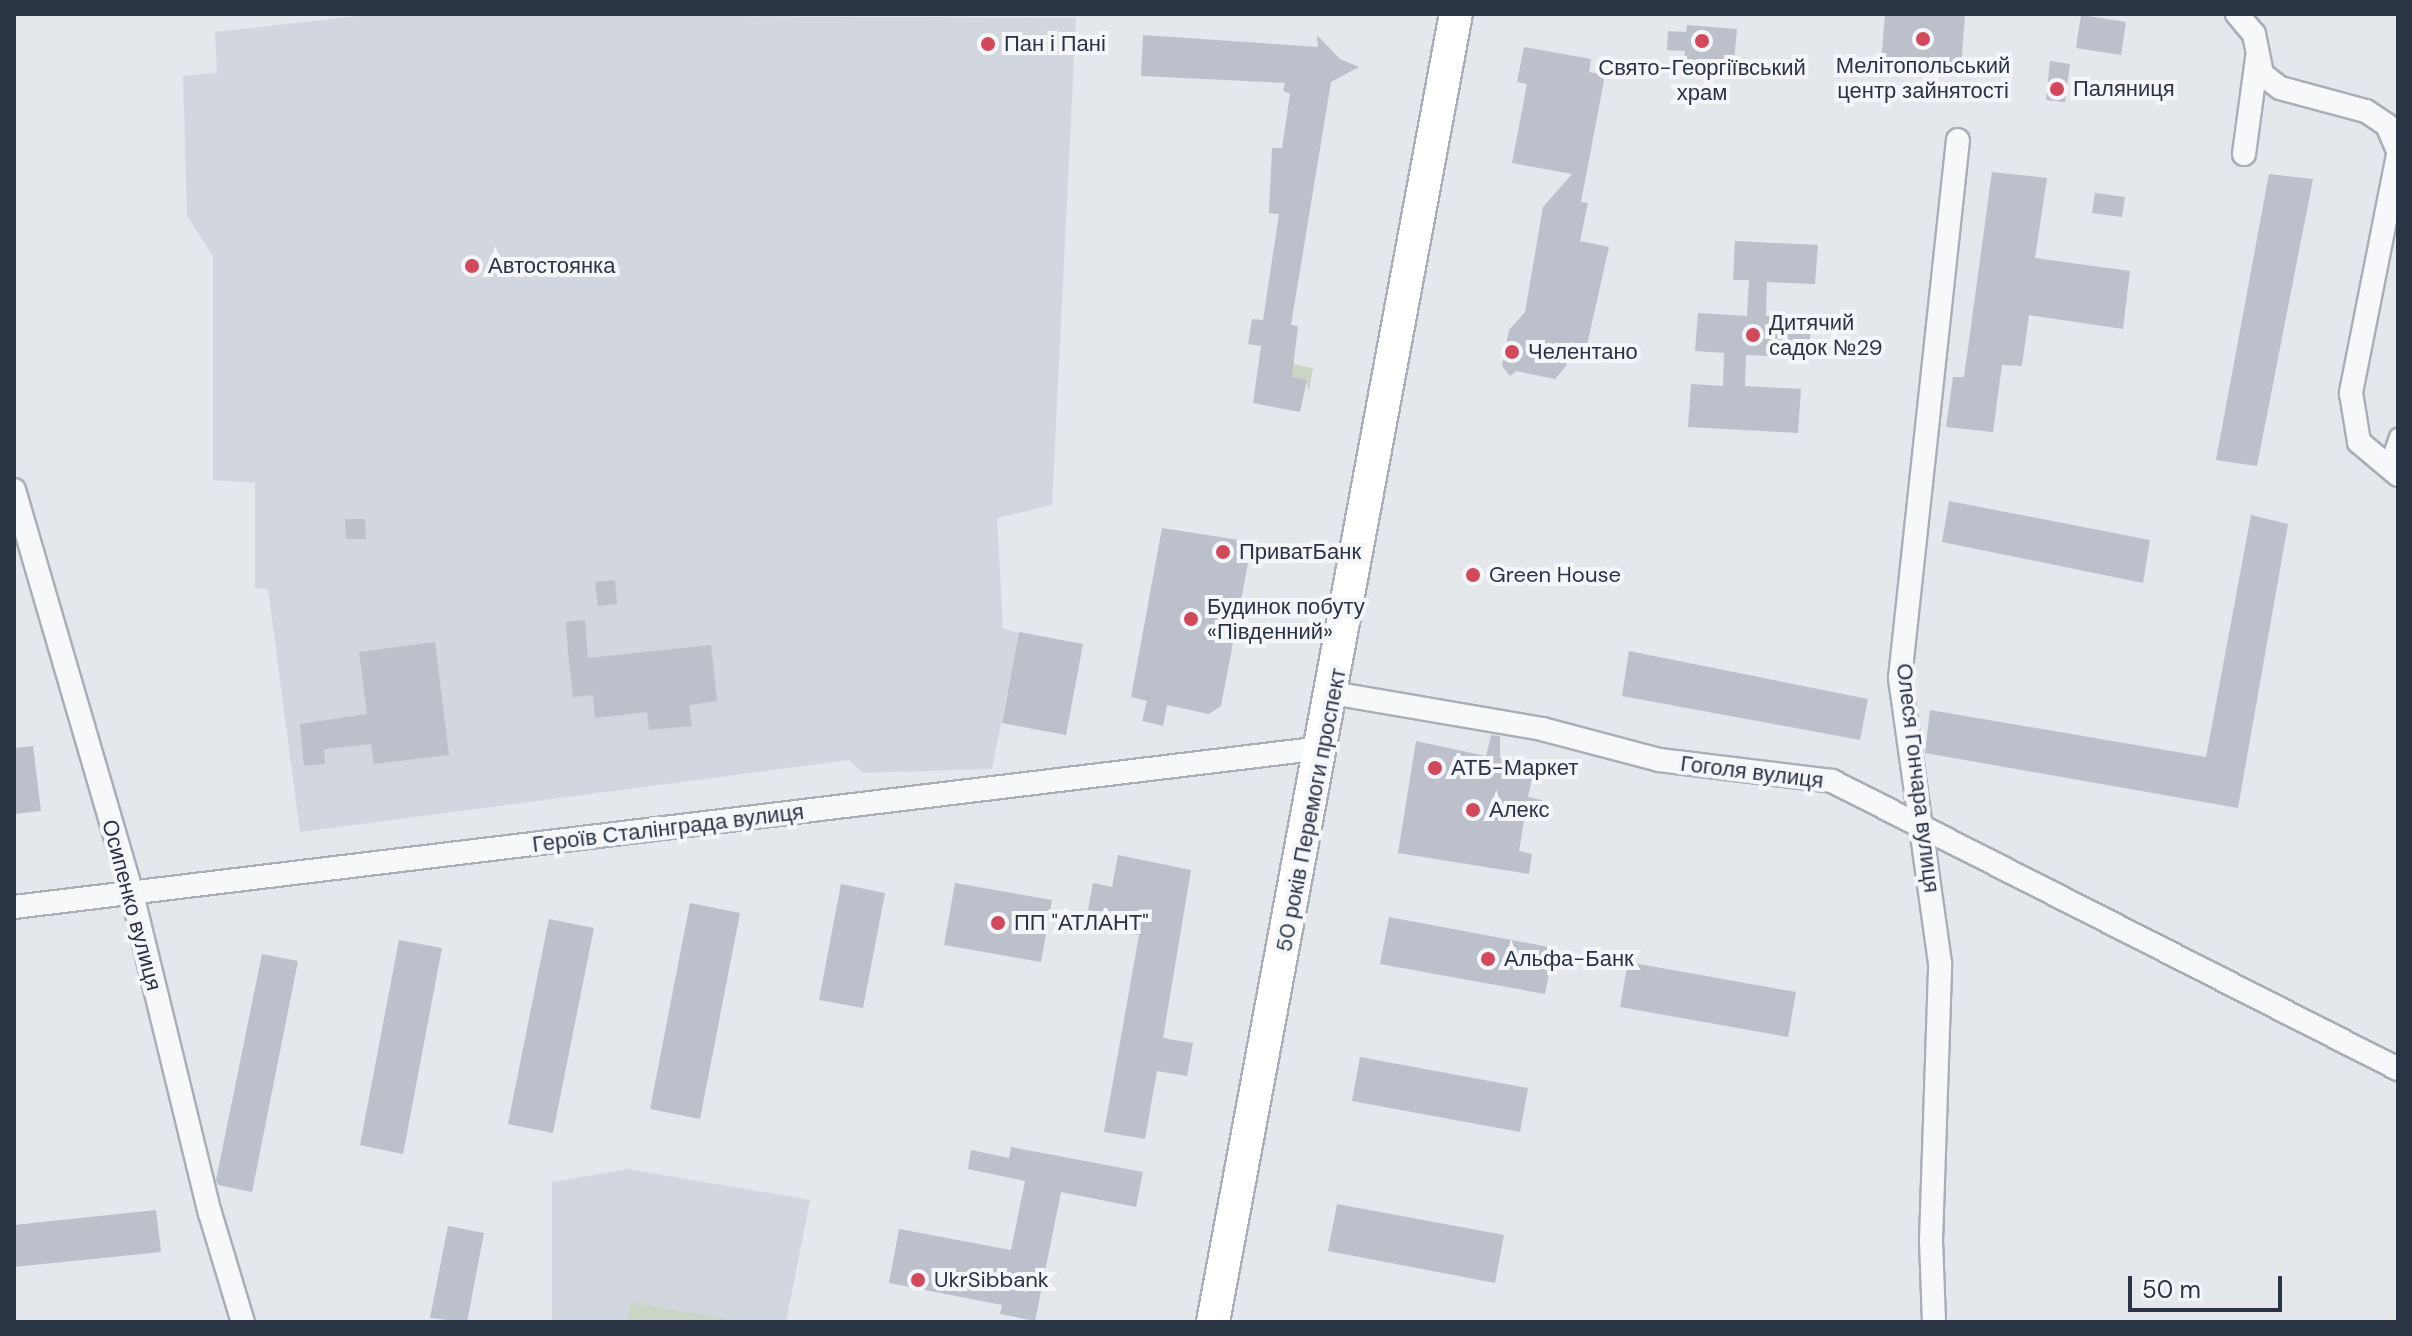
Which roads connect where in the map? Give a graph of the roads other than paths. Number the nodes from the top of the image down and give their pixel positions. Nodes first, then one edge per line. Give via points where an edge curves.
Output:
1 (1456, 14) edge
2 (2237, 14) edge
3 (2257, 58) junction
4 (1958, 140) dead end
5 (2398, 153) edge
6 (2244, 154) dead end
7 (2398, 437) edge
8 (2393, 472) edge
9 (14, 490) edge
10 (1332, 693) junction
11 (1322, 748) junction
12 (1923, 830) junction
13 (132, 894) junction
14 (14, 907) edge
15 (2398, 1069) edge
16 (243, 1322) edge
17 (1213, 1322) edge
18 (1934, 1322) edge

1 - 10 main road, 50 років Перемоги проспект
2 - 3 street via 2254,34
3 - 5 street via 2262,74 2280,88 2366,111 2387,125
3 - 6 street
4 - 12 street, Олеся Гончара вулиця via 1901,660
5 - 8 street via 2351,393 2359,442
7 - 8 street
9 - 13 street, Осипенко вулиця
10 - 11 main road, 50 років Перемоги проспект
10 - 12 street, Гоголя вулиця via 1542,729 1659,760 1832,781
11 - 13 street, Героїв Сталінграда вулиця
11 - 17 main road, 50 років Перемоги проспект
12 - 15 street, Гоголя вулиця
12 - 18 street, Олеся Гончара вулиця via 1940,963 1931,1241
13 - 14 street, Героїв Сталінграда вулиця
13 - 16 street, Осипенко вулиця via 210,1213

